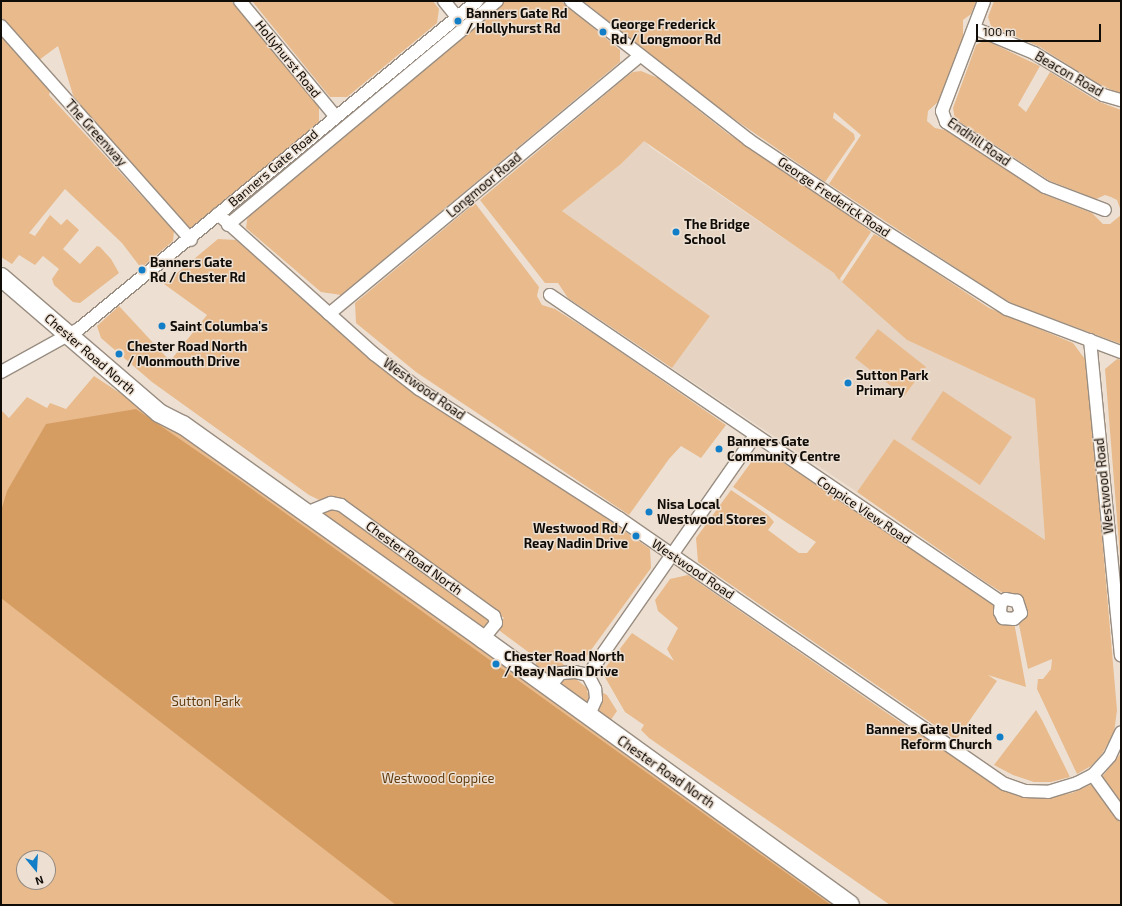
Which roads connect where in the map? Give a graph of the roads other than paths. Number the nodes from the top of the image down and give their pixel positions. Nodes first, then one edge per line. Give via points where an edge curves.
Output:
1 (240, 1) edge
2 (444, 1) edge
3 (477, 1) edge
4 (497, 1) edge
5 (571, 1) edge
6 (984, 1) edge
7 (457, 17) junction
8 (1, 26) edge
9 (974, 28) junction
10 (640, 56) junction
11 (1121, 100) edge
12 (335, 116) junction
13 (1105, 210) dead end
14 (218, 214) junction
15 (228, 224) junction
16 (190, 240) junction
17 (1, 264) edge
18 (1, 277) edge
19 (550, 295) dead end
20 (329, 314) junction
21 (75, 333) junction
22 (1090, 340) junction
23 (1121, 352) edge
24 (1, 372) edge
25 (755, 436) junction
26 (306, 513) junction
27 (674, 555) junction
28 (1001, 602) dead end
29 (483, 639) junction
30 (1121, 655) edge
31 (588, 675) junction
32 (548, 688) junction
33 (588, 717) junction
34 (1121, 732) edge
35 (1093, 775) junction
36 (1121, 814) edge
37 (850, 905) edge

1 - 12 street, Hollyhurst Road
2 - 7 street
3 - 7 street, Banners Gate Road
4 - 15 street, Banners Gate Road
5 - 10 street, George Frederick Road
6 - 9 street, Endhill Road
7 - 12 street, Banners Gate Road
8 - 16 street, The Greenway
9 - 11 street, Beacon Road via 1034,53 1103,95
9 - 13 street, Endhill Road via 942,111 946,122 1045,187
10 - 20 street, Longmoor Road
10 - 22 street, George Frederick Road via 749,140 1007,309
12 - 14 street, Banners Gate Road
14 - 15 street, Westwood Road
14 - 16 street, Banners Gate Road
15 - 20 street, Westwood Road
16 - 21 street, Banners Gate Road
17 - 21 highway, Chester Road North
18 - 21 highway, Chester Road North
19 - 25 street, Coppice View Road
20 - 27 street, Westwood Road via 419,389
21 - 24 street, Banners Gate Road
21 - 26 highway, Chester Road North via 159,413 183,425
22 - 23 street, George Frederick Road
22 - 30 street, Westwood Road
25 - 27 street
25 - 28 street, Coppice View Road
26 - 29 highway, Chester Road North
26 - 29 street, Chester Road North via 331,503 341,505 494,616 496,623
27 - 31 street
27 - 35 street, Westwood Road via 1005,784 1025,791 1048,792 1066,788
29 - 32 highway, Chester Road North
31 - 32 street via 575,672 561,673
31 - 33 street via 595,689 596,699
32 - 33 highway, Chester Road North
33 - 37 highway, Chester Road North
34 - 35 street, Westwood Road via 1110,756
35 - 36 street

